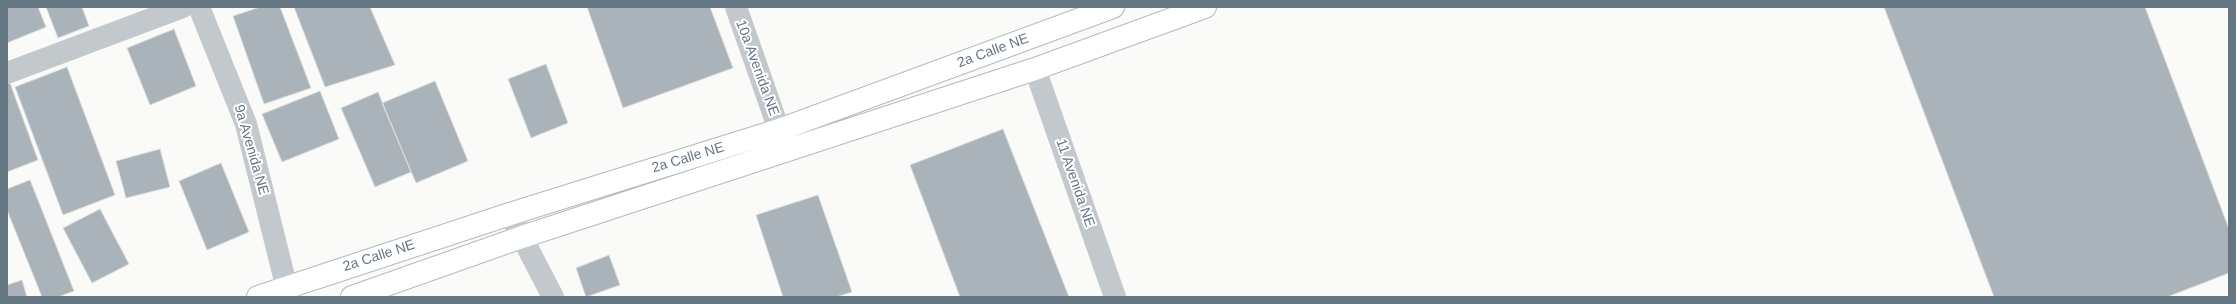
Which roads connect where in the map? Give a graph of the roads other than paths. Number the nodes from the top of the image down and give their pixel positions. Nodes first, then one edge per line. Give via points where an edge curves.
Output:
1 (183, 7) edge
2 (199, 7) edge
3 (736, 7) edge
4 (1113, 7) edge
5 (1205, 7) edge
6 (1035, 69) junction
7 (7, 73) edge
8 (779, 130) junction
9 (510, 214) junction
10 (522, 237) junction
11 (288, 292) edge
12 (258, 297) edge
13 (352, 297) edge
14 (553, 297) edge
15 (1115, 297) edge

1 - 7 street
2 - 11 street, 9a Avenida NE via 246,124
3 - 8 street, 10a Avenida NE
4 - 8 main road, 2a Calle NE
5 - 6 main road, 2a Calle NE
6 - 10 main road, 2a Calle NE
6 - 15 street, 11 Avenida NE
8 - 9 main road, 2a Calle NE
9 - 10 street
9 - 11 main road, 2a Calle NE
10 - 13 main road, 2a Calle NE
10 - 14 street
11 - 12 main road, 2a Calle NE

